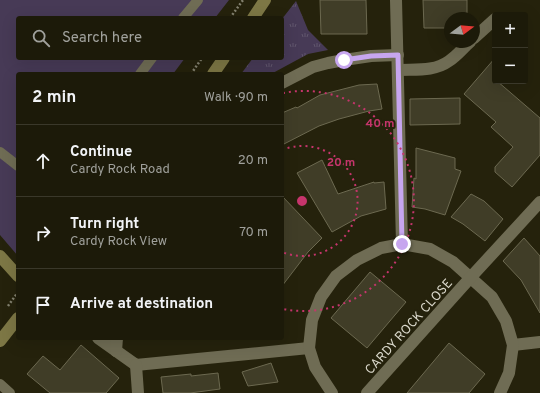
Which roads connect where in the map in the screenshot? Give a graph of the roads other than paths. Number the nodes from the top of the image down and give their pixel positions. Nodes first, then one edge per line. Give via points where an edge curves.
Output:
1 (198, 0) edge
2 (265, 0) edge
3 (396, 0) edge
4 (186, 16) edge
5 (254, 16) edge
6 (492, 22) edge
7 (480, 33) edge
8 (464, 48) edge
9 (398, 55) junction
10 (150, 60) edge
11 (223, 60) edge
12 (398, 70) junction
13 (142, 72) edge
14 (214, 72) edge
15 (284, 82) edge
16 (0, 152) edge
17 (16, 164) edge
18 (540, 202) edge
19 (402, 244) junction
20 (0, 256) edge
21 (16, 274) edge
22 (471, 277) junction
23 (16, 321) edge
24 (101, 340) edge
25 (116, 340) edge
26 (0, 341) edge
27 (540, 342) edge
28 (512, 345) junction
29 (309, 348) junction
30 (116, 351) junction
31 (136, 365) junction
32 (0, 384) edge
33 (10, 393) edge
34 (138, 393) edge
35 (332, 393) edge
36 (367, 393) edge
37 (500, 393) edge

1 - 4 lane
2 - 5 main road
3 - 9 street
6 - 7 street
8 - 12 street via 450,61 437,68
9 - 12 street
9 - 15 street via 371,56 328,63
10 - 13 lane
11 - 14 main road
12 - 19 street
16 - 17 lane
18 - 22 street, CARDY ROCK CLOSE
19 - 22 street via 430,249 453,262
19 - 29 street via 381,248 357,260 336,276 321,297 312,320
20 - 21 main road
22 - 28 street via 492,297 506,321
22 - 36 street, CARDY ROCK CLOSE
23 - 26 main road
24 - 30 street
25 - 30 street
27 - 28 street
28 - 37 street via 510,372
29 - 31 street
29 - 35 street via 315,367
30 - 31 street
31 - 34 street
32 - 33 lane

